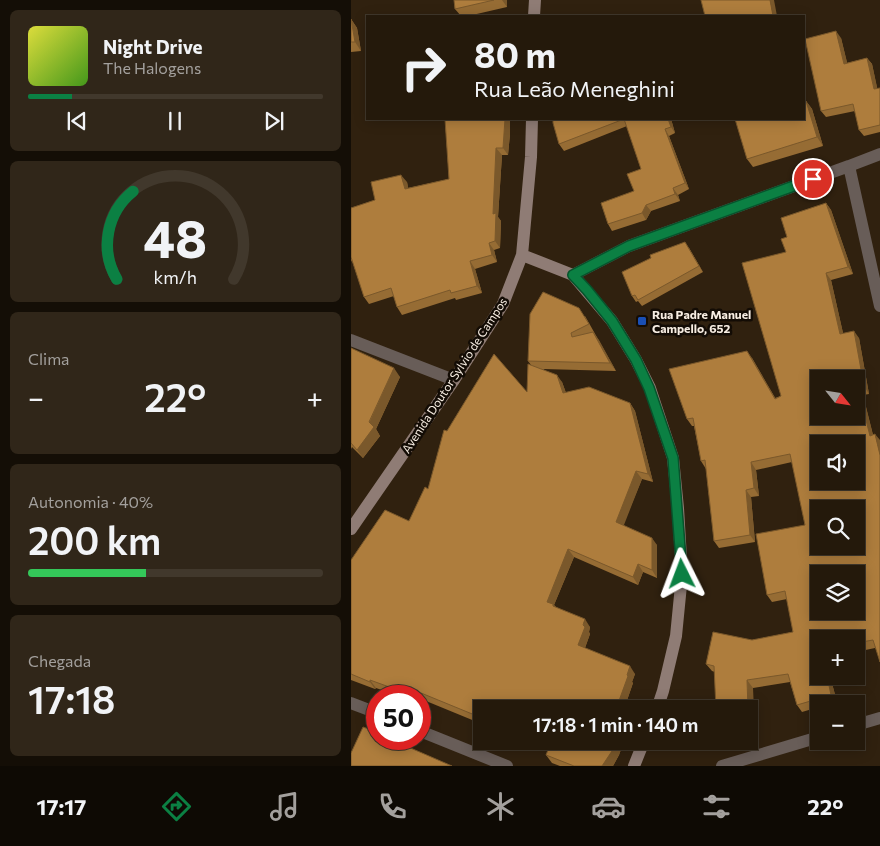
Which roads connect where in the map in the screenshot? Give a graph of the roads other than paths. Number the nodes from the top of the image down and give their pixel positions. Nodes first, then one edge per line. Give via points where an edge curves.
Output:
1 (535, 0) edge
2 (534, 15) edge
3 (531, 120) edge
4 (880, 154) edge
5 (849, 166) junction
6 (522, 255) junction
7 (877, 273) edge
8 (573, 275) junction
9 (880, 306) edge
10 (351, 340) edge
11 (454, 380) junction
12 (351, 529) edge
13 (660, 700) edge
14 (351, 702) edge
15 (366, 708) edge
16 (880, 718) edge
17 (865, 722) edge
18 (431, 735) edge
19 (810, 739) edge
20 (641, 750) edge
21 (507, 766) edge
22 (635, 766) edge
23 (722, 766) edge

1 - 2 main road
3 - 6 main road, Avenida Doutor Sylvio de Campos
4 - 5 street
5 - 7 street via 858,211
5 - 8 street via 629,246
6 - 8 main road
6 - 11 main road, Avenida Doutor Sylvio de Campos via 503,304
7 - 9 street
8 - 13 main road via 612,321 636,360 673,458 682,574 676,636
10 - 11 street
11 - 12 main road, Avenida Doutor Sylvio de Campos
14 - 15 street
16 - 17 street
18 - 21 street
19 - 23 street
20 - 22 main road

